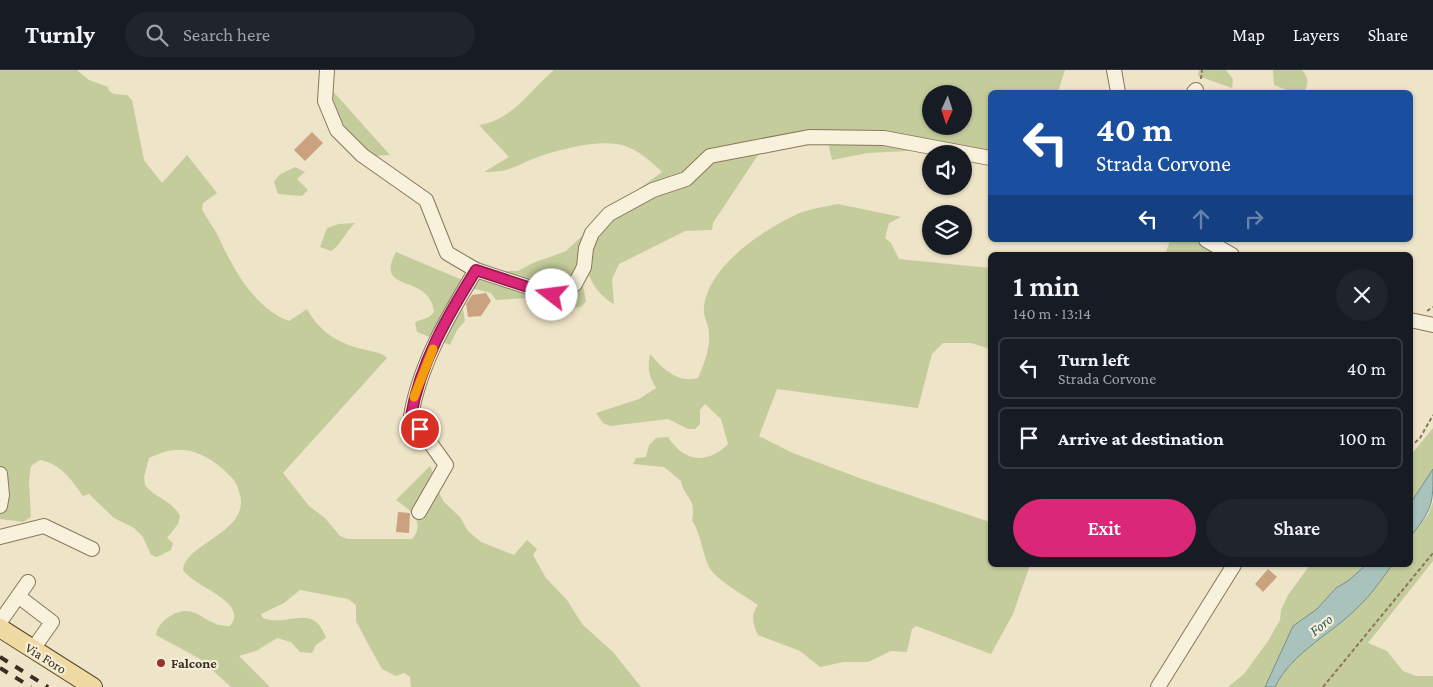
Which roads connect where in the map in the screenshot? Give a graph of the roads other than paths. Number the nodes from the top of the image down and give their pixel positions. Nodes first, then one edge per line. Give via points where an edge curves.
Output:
1 (327, 70) edge
2 (1114, 70) edge
3 (1118, 90) edge
4 (988, 158) edge
5 (1209, 242) edge
6 (1227, 252) edge
7 (476, 270) junction
8 (1413, 321) edge
9 (1433, 325) edge
10 (0, 474) edge
11 (0, 506) edge
12 (419, 512) dead end
13 (0, 537) edge
14 (92, 549) dead end
15 (1233, 567) edge
16 (28, 582) dead end
17 (18, 596) junction
18 (0, 622) edge
19 (0, 628) edge
20 (33, 649) junction
21 (93, 687) edge
22 (1158, 687) edge

1 - 7 street via 325,101 337,130 362,155 426,200 447,253
2 - 3 street
4 - 7 street via 884,138 809,137 710,156 686,178 653,190 609,214 592,233 584,266 575,284 552,295
5 - 6 street
7 - 12 street via 445,325 414,395 411,416 446,464
8 - 9 street
10 - 11 street
13 - 14 street via 44,526
15 - 22 street
16 - 17 street
17 - 18 street
17 - 20 street via 52,622
19 - 20 main road, Via Foro
20 - 21 main road, Via Foro

